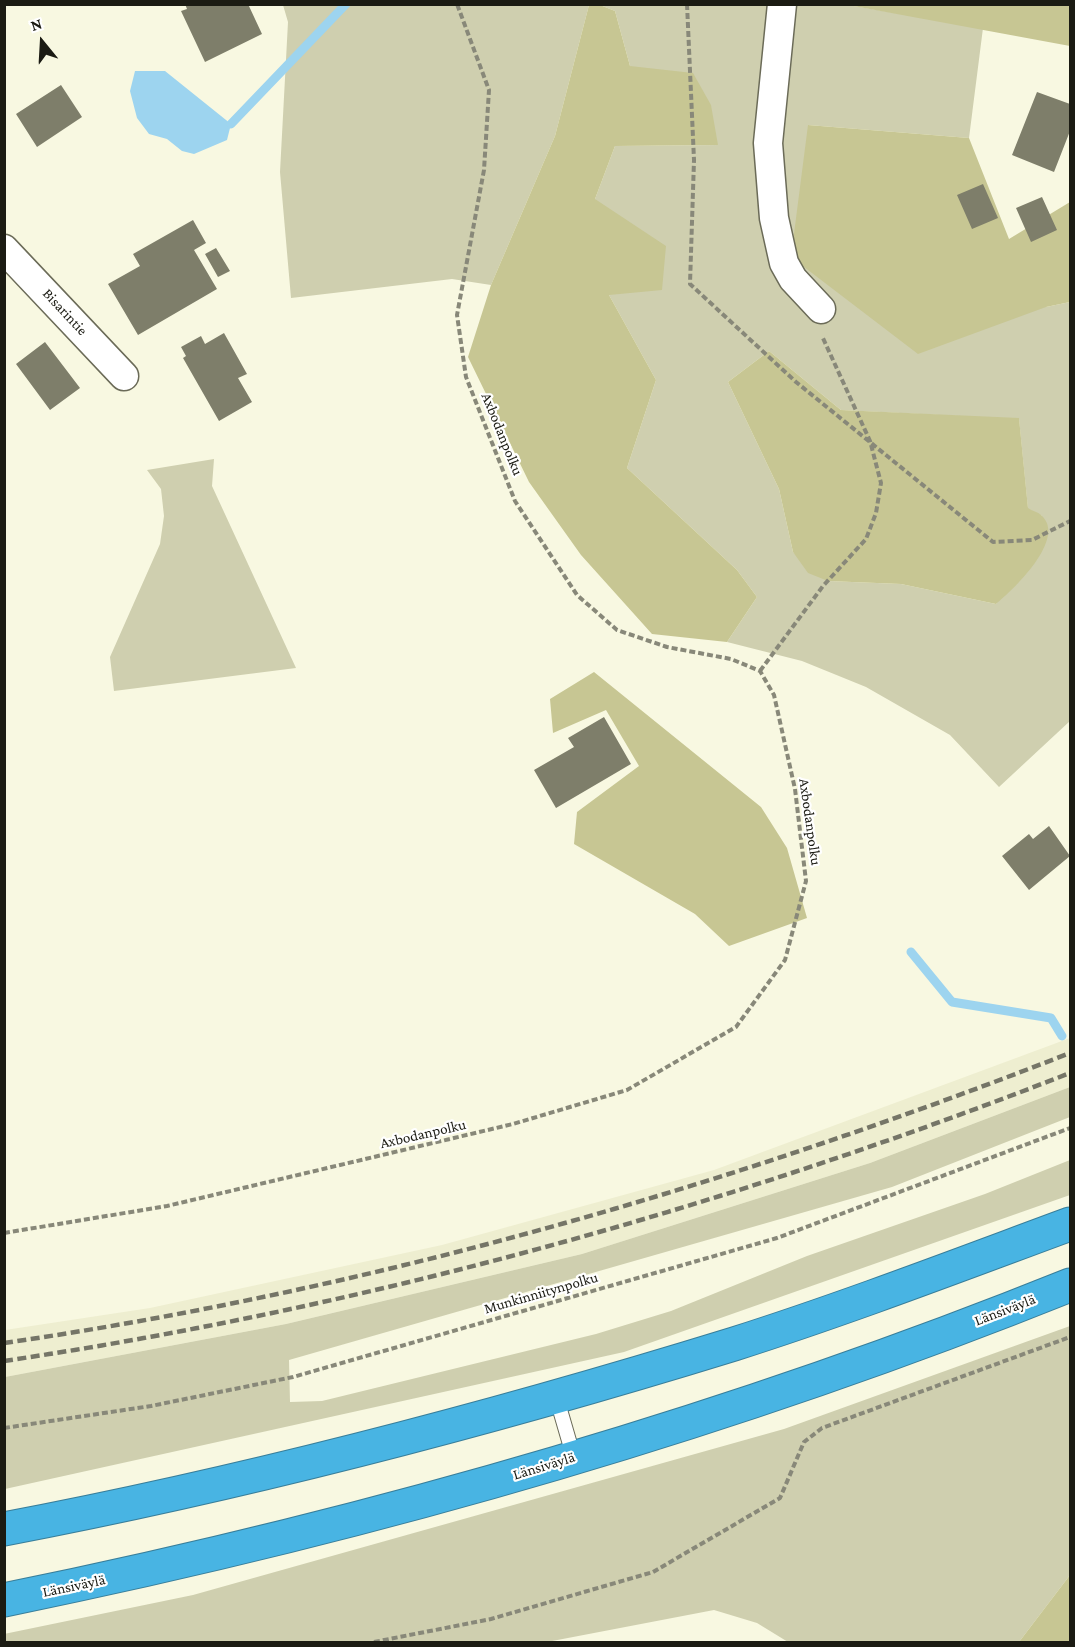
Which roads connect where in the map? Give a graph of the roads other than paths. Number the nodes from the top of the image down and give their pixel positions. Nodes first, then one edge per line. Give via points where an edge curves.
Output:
1 (782, 4) edge
2 (4, 249) edge
3 (821, 309) road end
4 (124, 376) dead end
5 (1071, 1224) edge
6 (1071, 1285) edge
7 (556, 1396) junction
8 (574, 1458) junction
9 (4, 1529) edge
10 (4, 1600) edge

1 - 3 street via 768,143 774,218 784,263 793,279
2 - 4 street, Bisarintie
5 - 7 highway via 757,1336
6 - 8 highway, Länsiväylä via 774,1392
7 - 8 lane
7 - 9 highway via 365,1449 106,1510
8 - 10 highway, Länsiväylä via 382,1514

